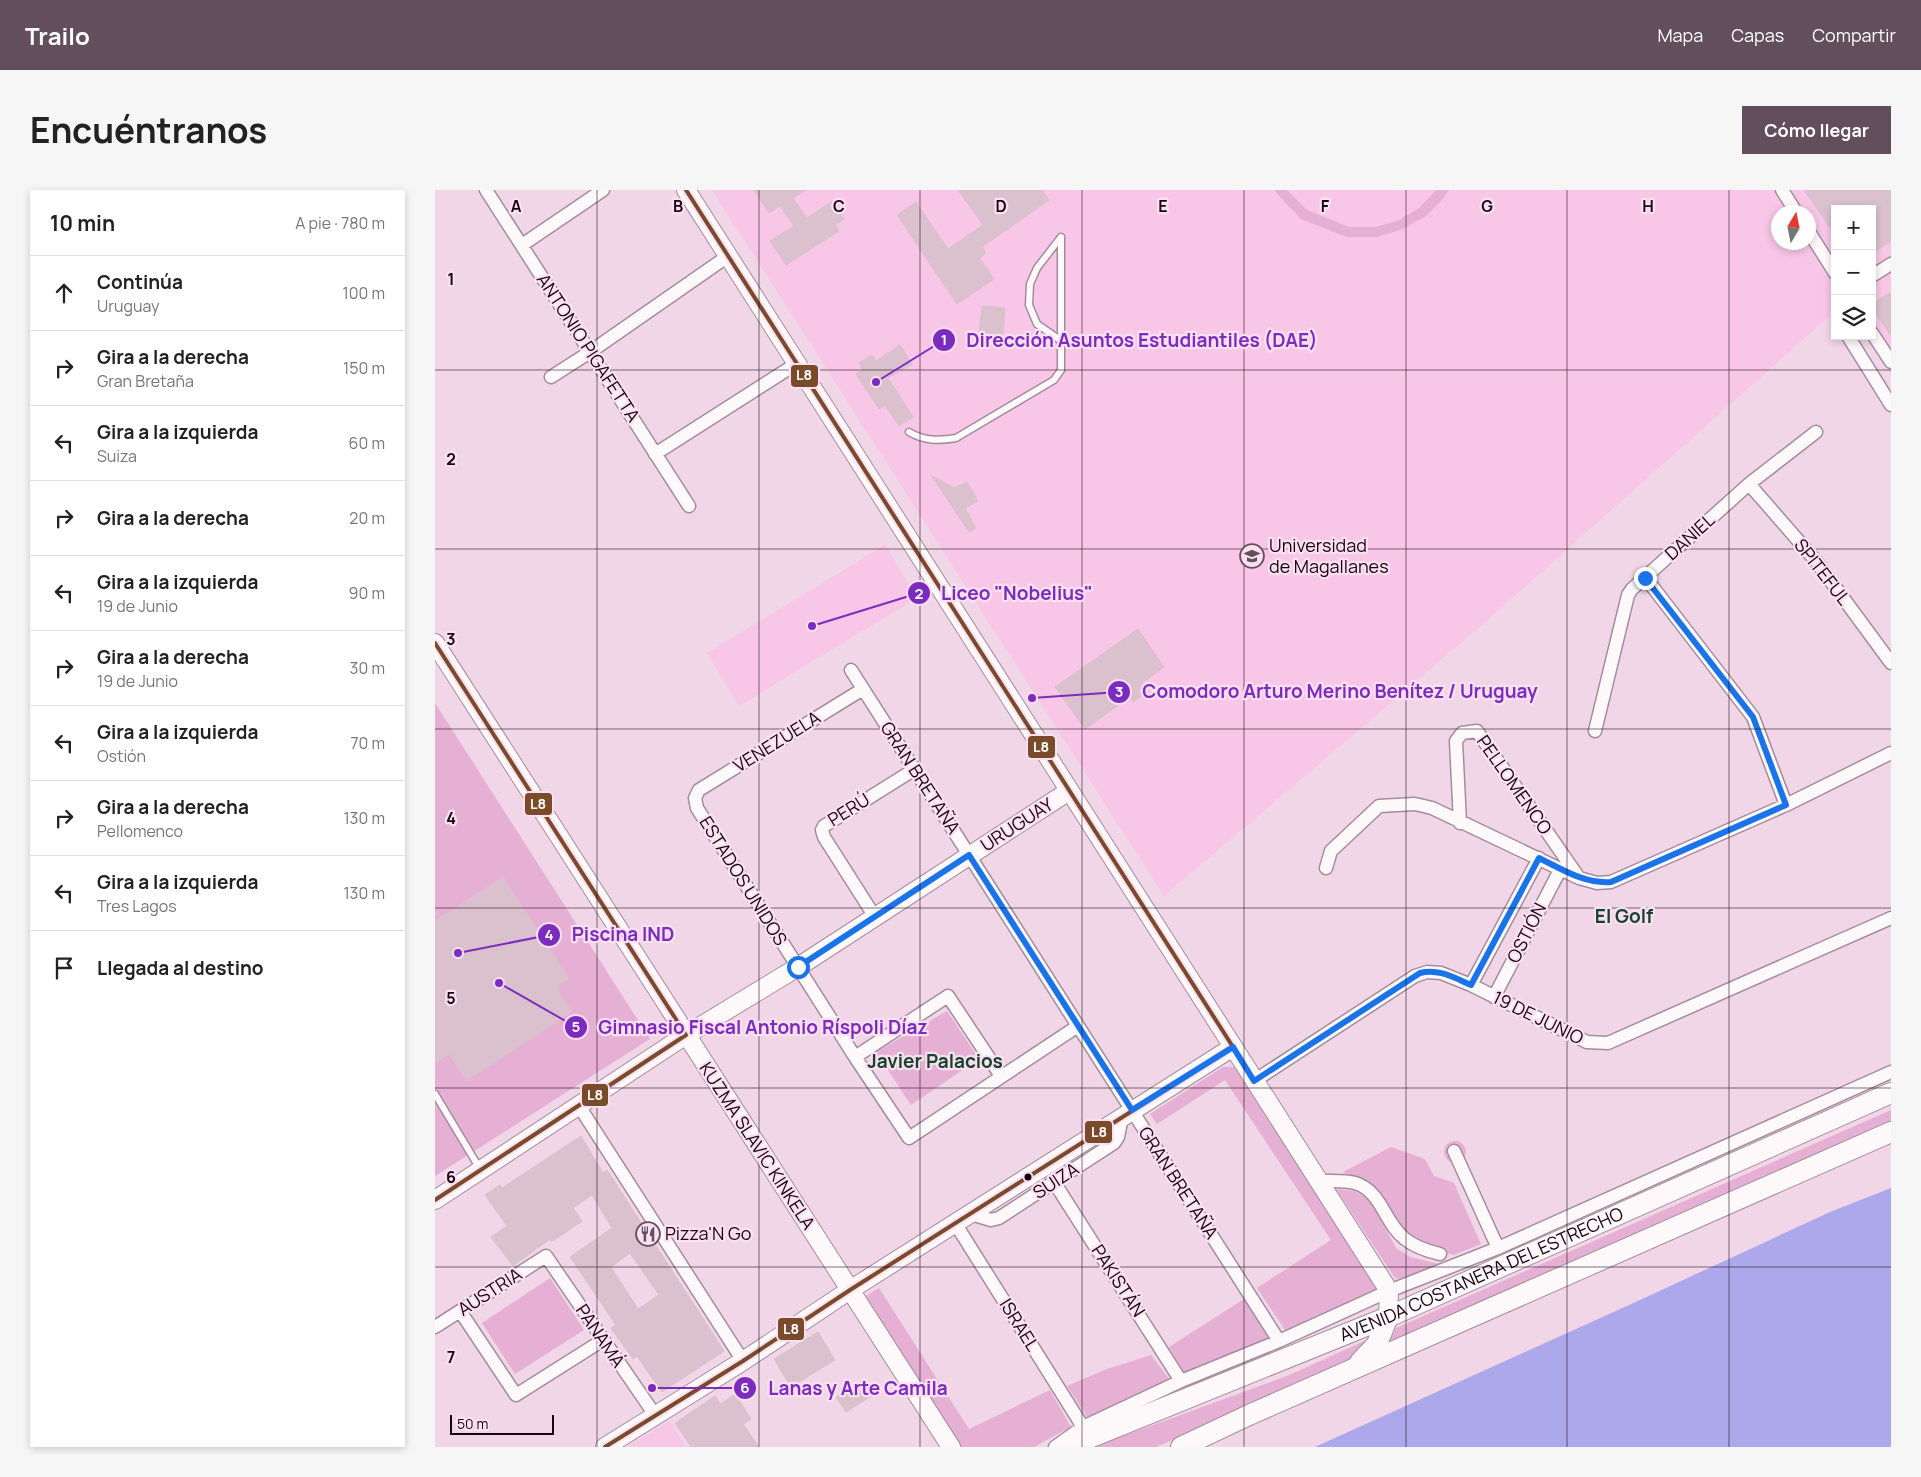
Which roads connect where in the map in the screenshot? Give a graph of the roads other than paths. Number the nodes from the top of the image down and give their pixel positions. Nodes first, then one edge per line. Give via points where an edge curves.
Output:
1 (486, 190) edge
2 (603, 190) edge
3 (1782, 190) edge
4 (690, 193) edge
5 (1792, 205) edge
6 (1816, 243) edge
7 (522, 245) junction
8 (728, 256) junction
9 (1891, 264) edge
10 (1831, 267) edge
11 (1876, 273) edge
12 (1876, 339) edge
13 (1061, 340) junction
14 (1850, 340) edge
15 (590, 352) junction
16 (1891, 362) edge
17 (797, 364) junction
18 (551, 377) dead end
19 (1891, 405) edge
20 (909, 432) dead end
21 (1816, 432) dead end
22 (655, 454) junction
23 (1749, 484) junction
24 (689, 506) dead end
25 (1645, 578) junction
26 (435, 643) edge
27 (1891, 664) edge
28 (851, 670) dead end
29 (863, 689) junction
30 (1595, 731) dead end
31 (1891, 753) edge
32 (915, 769) junction
33 (1069, 791) junction
34 (695, 798) joint
35 (1786, 805) junction
36 (1460, 822) junction
37 (969, 855) junction
38 (1539, 858) junction
39 (1326, 868) dead end
40 (1561, 868) junction
41 (1579, 878) junction
42 (875, 917) junction
43 (1891, 918) edge
44 (798, 967) junction
45 (1471, 985) junction
46 (1494, 997) junction
47 (1079, 1026) junction
48 (686, 1035) junction
49 (1233, 1047) junction
50 (855, 1057) junction
51 (1891, 1072) edge
52 (1001, 1076) junction
53 (1254, 1081) junction
54 (1891, 1081) edge
55 (435, 1094) edge
56 (1891, 1094) edge
57 (579, 1106) junction
58 (1127, 1114) junction
59 (1833, 1119) junction
60 (1891, 1132) edge
61 (1454, 1151) dead end
62 (481, 1170) junction
63 (1320, 1181) junction
64 (1054, 1182) junction
65 (435, 1200) edge
66 (971, 1214) junction
67 (955, 1223) junction
68 (1498, 1248) junction
69 (1440, 1254) dead end
70 (546, 1256) joint
71 (850, 1290) junction
72 (1389, 1291) junction
73 (460, 1311) junction
74 (1388, 1317) junction
75 (435, 1327) edge
76 (603, 1340) junction
77 (1279, 1341) junction
78 (743, 1361) junction
79 (1351, 1370) junction
80 (1181, 1381) junction
81 (655, 1415) junction
82 (1083, 1427) junction
83 (605, 1447) edge
84 (951, 1447) edge
85 (1055, 1447) edge
86 (1067, 1447) edge
87 (1181, 1447) edge

1 - 7 street, ANTONIO PIGAFETTA
2 - 7 street
3 - 5 street
4 - 8 street
6 - 10 street
7 - 15 street, ANTONIO PIGAFETTA
8 - 15 street
8 - 17 street
9 - 11 street
12 - 16 street
13 - 13 lane via 1061,284 1061,237 1037,268 1030,284 1029,304 1037,324
13 - 20 lane via 1061,370 1054,380 956,438 923,439
14 - 19 street
15 - 18 street
15 - 22 street, ANTONIO PIGAFETTA
17 - 22 street
17 - 33 street
21 - 23 street, DANIEL
22 - 24 street, ANTONIO PIGAFETTA
23 - 25 street, DANIEL
23 - 27 street, SPITEFUL via 1816,561
25 - 30 street, DANIEL via 1628,596
25 - 35 street via 1753,717
26 - 48 street, KUZMA SLAVIC KINKELA
28 - 29 street, GRAN BRETAÑA
29 - 32 street, GRAN BRETAÑA
29 - 34 street, VENEZUELA via 699,790
31 - 35 street, PELLOMENCO
32 - 37 street, GRAN BRETAÑA
32 - 42 street, PERÚ via 821,830
33 - 37 street, URUGUAY
33 - 49 street
34 - 44 street, ESTADOS UNIDOS via 697,808
35 - 41 street, PELLOMENCO via 1611,882 1597,883
36 - 38 street, PELLOMENCO
36 - 39 street, PELLOMENCO via 1432,808 1415,804 1379,806 1331,851
36 - 41 street, PELLOMENCO via 1456,741 1461,733 1477,730
37 - 42 street, URUGUAY
37 - 47 street, GRAN BRETAÑA
38 - 40 street, PELLOMENCO
38 - 45 street, OSTIÓN
40 - 41 street, PELLOMENCO
40 - 46 street, OSTIÓN
42 - 44 street, URUGUAY
43 - 46 street, 19 DE JUNIO via 1608,1043 1587,1042
44 - 48 street, URUGUAY
44 - 50 street, ESTADOS UNIDOS
45 - 46 street, 19 DE JUNIO
45 - 53 street, 19 DE JUNIO via 1441,973 1420,973
47 - 52 street
47 - 58 street, GRAN BRETAÑA
48 - 57 street, URUGUAY
48 - 71 street, KUZMA SLAVIC KINKELA
49 - 53 street
49 - 58 street, SUIZA
50 - 52 street via 948,996
50 - 52 street, ESTADOS UNIDOS via 909,1138
51 - 68 street
53 - 63 street
54 - 59 main road
55 - 62 lane
56 - 59 main road, AVENIDA COSTANERA DEL ESTRECHO
57 - 62 street, URUGUAY
57 - 78 street
58 - 64 street, SUIZA via 1114,1143
58 - 66 street, SUIZA
58 - 77 street, GRAN BRETAÑA
59 - 74 main road, AVENIDA COSTANERA DEL ESTRECHO
60 - 79 main road, AVENIDA COSTANERA DEL ESTRECHO
61 - 68 street
62 - 65 street, URUGUAY
63 - 69 street via 1354,1182 1368,1189 1403,1238 1415,1246
63 - 72 street
64 - 66 street, SUIZA via 999,1218 991,1220
64 - 80 street, PAKISTÁN
66 - 67 street, SUIZA
67 - 71 street, SUIZA
67 - 82 street, ISRAEL
68 - 72 street
70 - 73 street, AUSTRIA
70 - 76 street, PANAMÁ
71 - 78 street, SUIZA
71 - 84 street, KUZMA SLAVIC KINKELA
72 - 74 street
72 - 77 street
73 - 75 street, AUSTRIA
73 - 76 street via 516,1395
74 - 79 main road via 1377,1344
74 - 86 main road, AVENIDA COSTANERA DEL ESTRECHO
76 - 81 street, PANAMÁ
77 - 80 street
78 - 81 street, SUIZA
79 - 87 main road, AVENIDA COSTANERA DEL ESTRECHO
80 - 82 street
81 - 83 street, SUIZA
82 - 85 street

